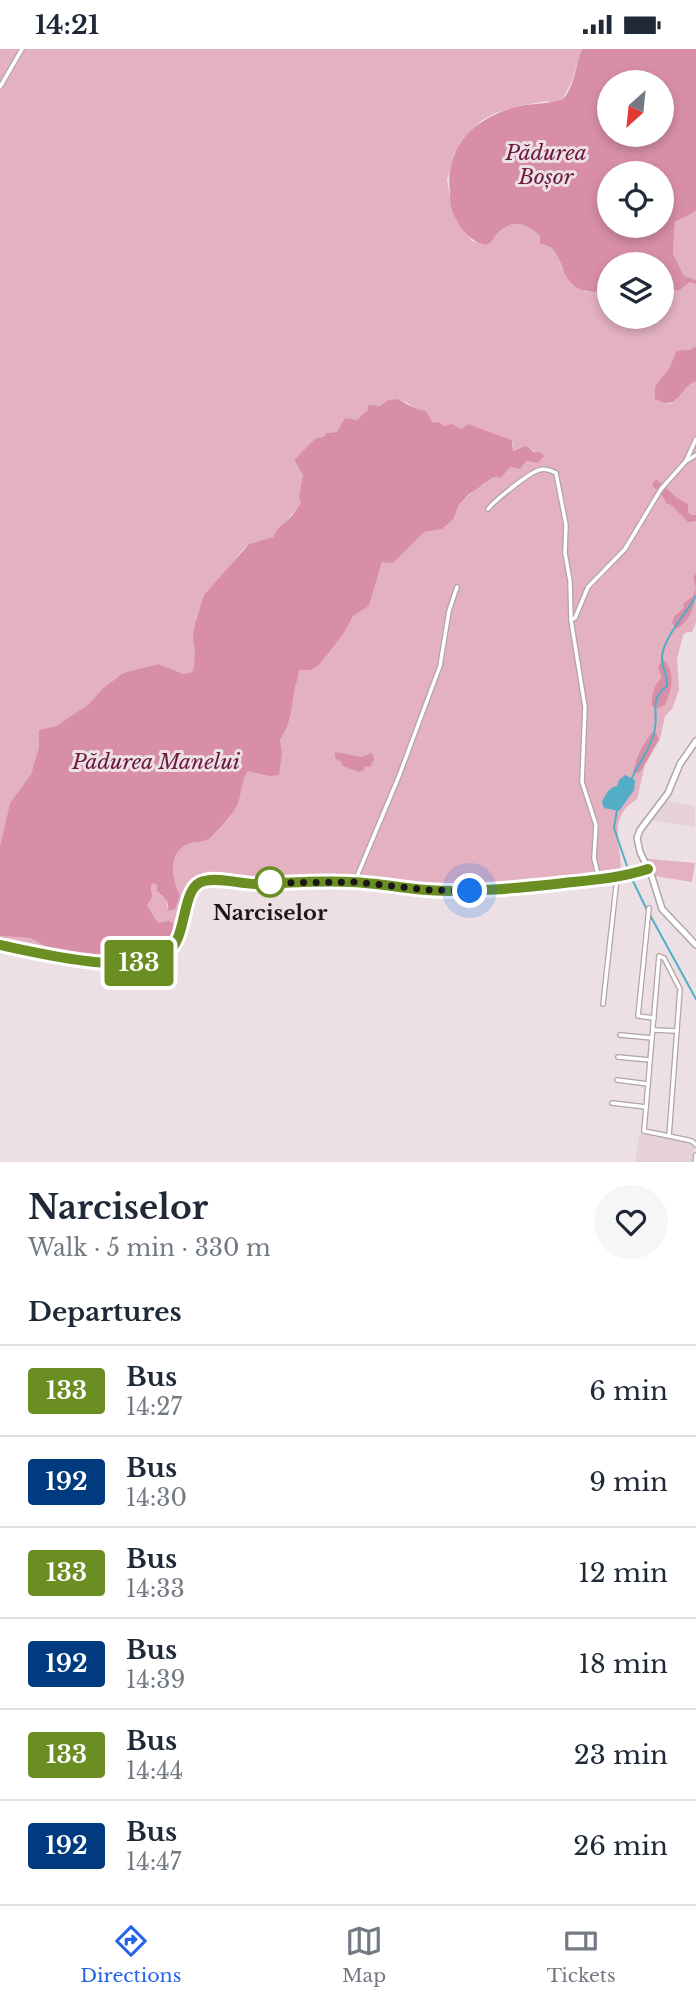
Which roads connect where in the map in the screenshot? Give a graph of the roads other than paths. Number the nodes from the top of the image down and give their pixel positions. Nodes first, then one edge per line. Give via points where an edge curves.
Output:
1 (22, 49) edge
2 (0, 87) edge
3 (696, 439) edge
4 (696, 455) edge
5 (686, 461) junction
6 (488, 509) dead end
7 (457, 587) dead end
8 (571, 620) junction
9 (696, 741) edge
10 (647, 871) junction
11 (617, 878) junction
12 (600, 879) junction
13 (355, 882) junction
14 (649, 908) dead end
15 (0, 945) edge
16 (696, 945) edge
17 (603, 1004) dead end
18 (654, 1018) junction
19 (653, 1030) junction
20 (677, 1031) junction
21 (620, 1035) dead end
22 (652, 1038) junction
23 (618, 1057) dead end
24 (650, 1060) junction
25 (617, 1080) dead end
26 (648, 1084) junction
27 (612, 1103) dead end
28 (646, 1107) junction
29 (668, 1136) junction
30 (696, 1145) edge
31 (696, 1155) edge
32 (695, 1162) edge

1 - 2 street
3 - 5 street
4 - 5 street
5 - 8 street via 661,489 625,549 588,586
6 - 8 street via 536,471 556,473 566,525
7 - 13 street via 440,666
8 - 12 street via 585,707 582,778 596,825 594,858
9 - 10 street via 668,793 638,833
10 - 11 street
10 - 16 street via 664,913
11 - 12 street
11 - 17 street
12 - 13 street via 491,891
13 - 15 street via 200,882 190,891 174,946 162,956 139,963 107,963
14 - 18 street via 638,1017
18 - 19 street
18 - 20 street via 659,957 664,958 680,989
19 - 20 street
19 - 22 street
20 - 29 street
21 - 22 street
22 - 24 street
23 - 24 street
24 - 26 street
25 - 26 street
26 - 28 street
27 - 28 street
28 - 29 street via 644,1131
29 - 30 street
31 - 32 street

